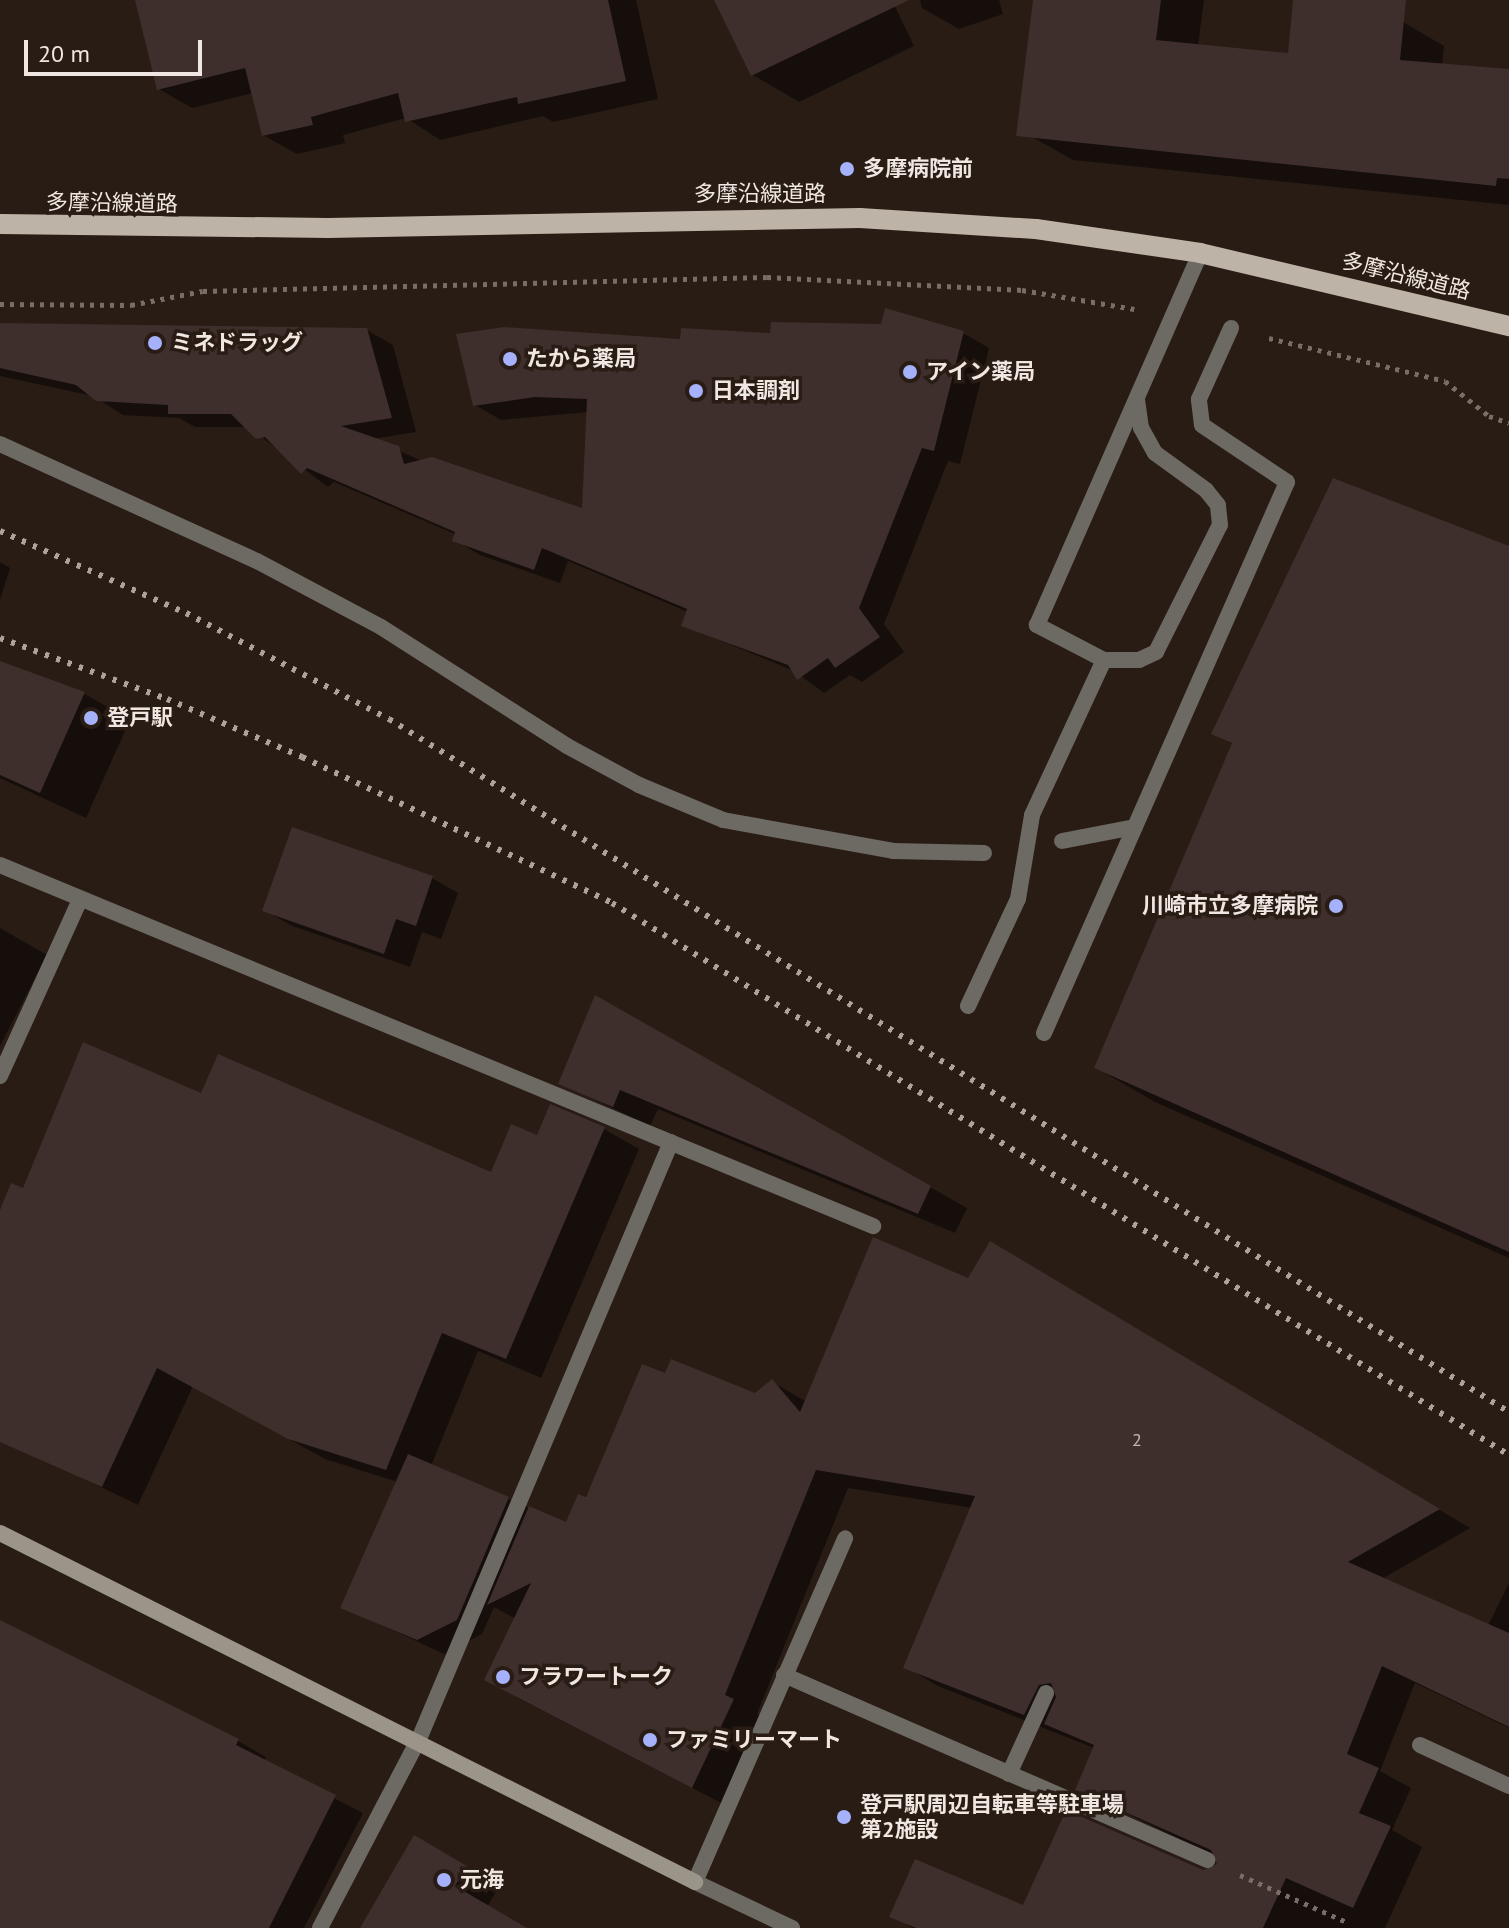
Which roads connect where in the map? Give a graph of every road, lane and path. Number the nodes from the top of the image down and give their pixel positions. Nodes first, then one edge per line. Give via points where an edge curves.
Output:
1 (0, 224) edge
2 (1200, 253) junction
3 (0, 304) edge
4 (1173, 315) junction
5 (1509, 326) edge
6 (1231, 328) joint
7 (1137, 397) junction
8 (1509, 423) edge
9 (0, 444) edge
10 (1104, 660) junction
11 (1135, 827) junction
12 (1062, 841) dead end
13 (984, 853) dead end
14 (0, 865) edge
15 (80, 900) junction
16 (968, 1006) dead end
17 (1044, 1033) dead end
18 (0, 1076) edge
19 (671, 1142) junction
20 (873, 1226) dead end
21 (0, 1533) edge
22 (845, 1538) dead end
23 (784, 1675) junction
24 (1046, 1693) dead end
25 (419, 1739) junction
26 (1420, 1745) dead end
27 (1009, 1774) junction
28 (1509, 1786) edge
29 (1207, 1860) joint
30 (695, 1882) junction
31 (1349, 1923) dead end
32 (320, 1928) edge
33 (792, 1928) edge

1 - 2 main road, 多摩沿線道路 via 328,228 860,218 1036,229
2 - 4 street
2 - 5 main road, 多摩沿線道路
3 - 4 path via 131,305 203,291 767,277 1022,290
4 - 7 street
6 - 8 path via 1445,381 1489,416
6 - 11 street via 1199,399 1202,425 1287,482
7 - 10 street via 1037,625
7 - 10 street via 1141,428 1155,453 1206,490 1218,505 1220,525 1156,652 1139,660
9 - 13 street via 270,568 381,627 567,746 681,803 723,820 806,839 893,851
10 - 16 street via 1032,815 1018,899
11 - 12 street
11 - 17 street
14 - 15 street
15 - 18 street
15 - 19 street
19 - 20 street
19 - 25 street
21 - 25 street
22 - 23 street
23 - 27 street
23 - 30 street
24 - 27 street
25 - 30 street
25 - 32 street
26 - 28 street
27 - 29 street
29 - 31 path
30 - 33 street

